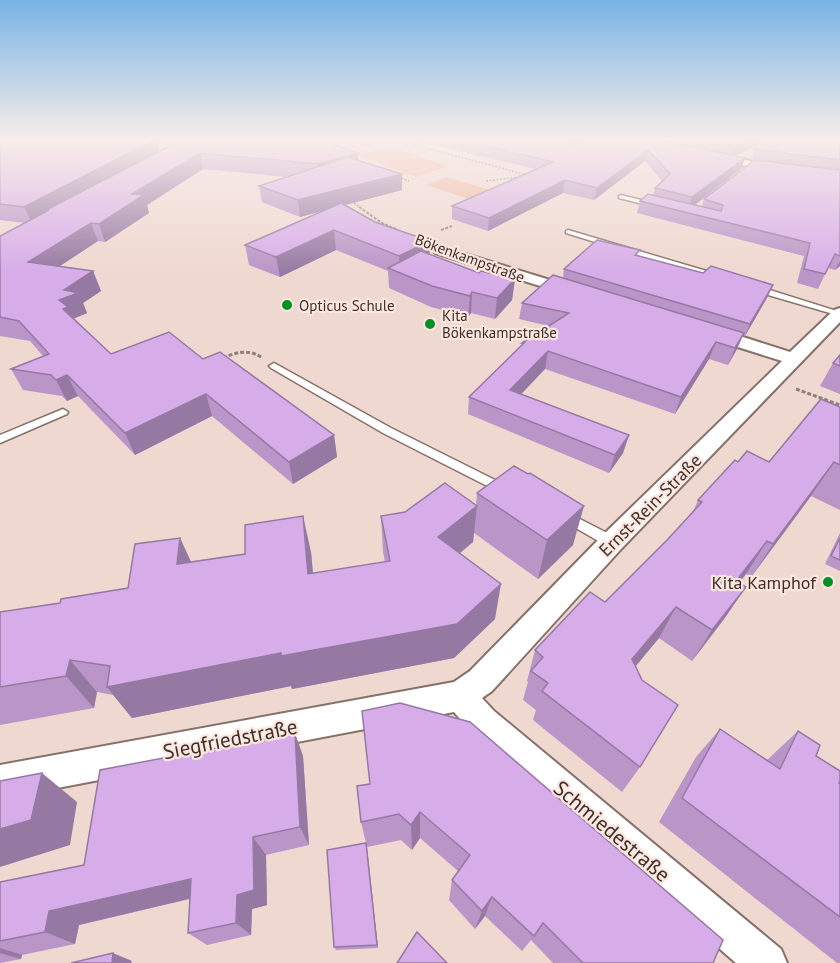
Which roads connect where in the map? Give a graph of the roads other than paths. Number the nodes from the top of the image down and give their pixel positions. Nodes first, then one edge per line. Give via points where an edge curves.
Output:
1 (621, 197) dead end
2 (667, 208) edge
3 (568, 232) dead end
4 (440, 250) road end
5 (726, 280) edge
6 (749, 287) edge
7 (585, 296) edge
8 (840, 313) edge
9 (696, 328) edge
10 (793, 359) junction
11 (274, 366) road end
12 (63, 412) dead end
13 (0, 439) edge
14 (518, 495) edge
15 (560, 514) edge
16 (612, 542) junction
17 (460, 696) junction
18 (0, 782) edge
19 (767, 963) edge

1 - 2 lane
3 - 5 lane
4 - 7 street, Bökenkampstraße
6 - 8 lane
8 - 10 street, Ernst-Rein-Straße
9 - 10 street
10 - 16 street, Ernst-Rein-Straße
11 - 14 lane via 356,416
12 - 13 lane
15 - 16 lane
16 - 17 street, Ernst-Rein-Straße via 481,681
17 - 18 street, Siegfriedstraße
17 - 19 street, Schmiedestraße via 483,722

